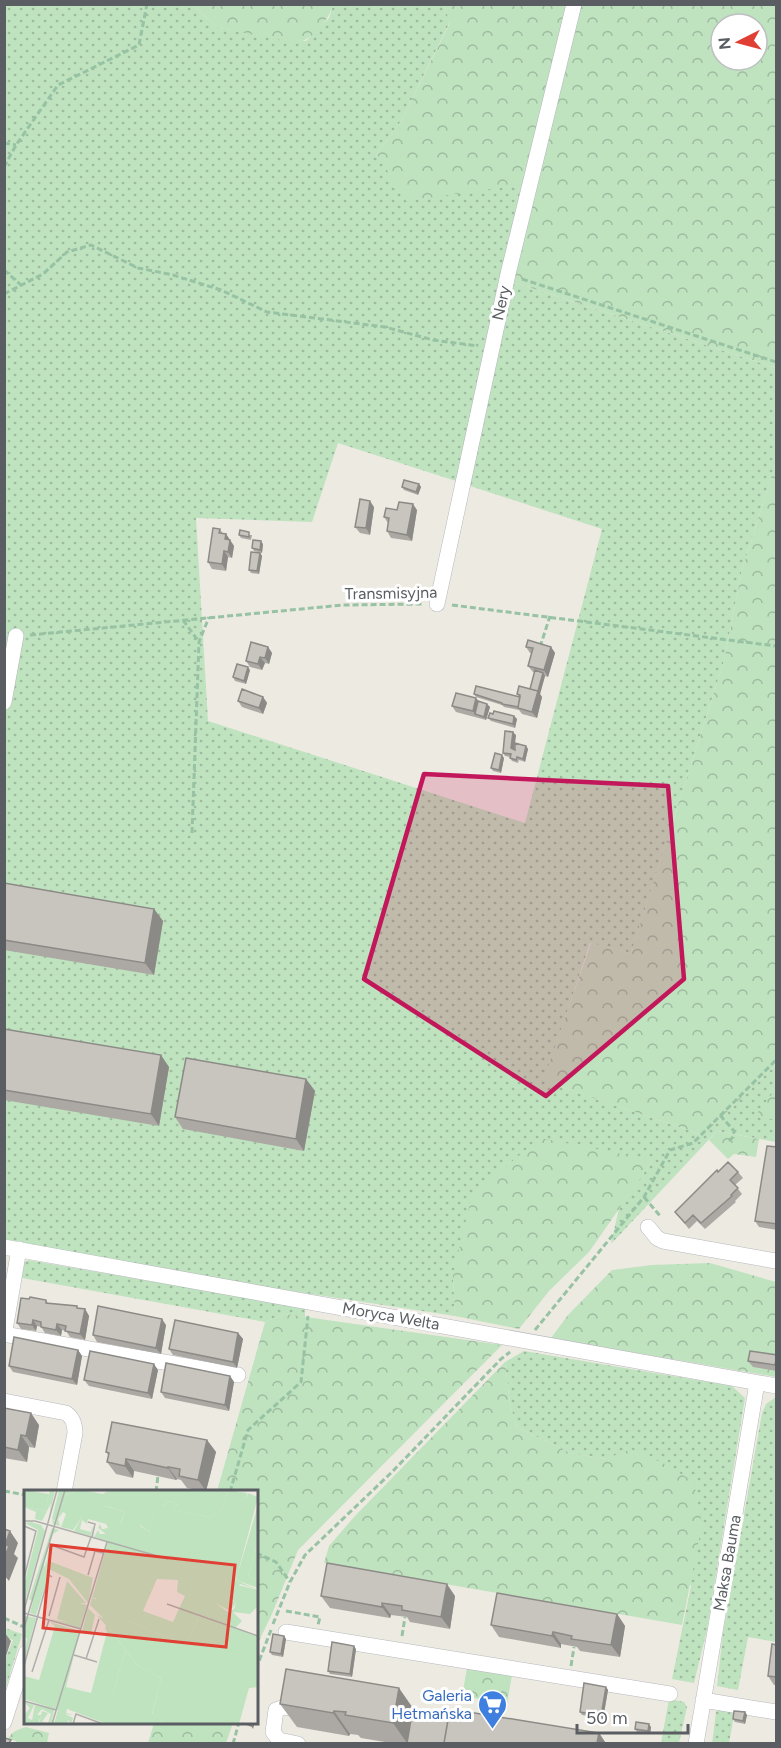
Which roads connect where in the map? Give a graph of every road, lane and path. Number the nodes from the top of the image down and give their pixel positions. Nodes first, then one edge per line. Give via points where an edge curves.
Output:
1 (147, 4) edge
2 (574, 4) edge
3 (4, 142) edge
4 (16, 145) junction
5 (4, 167) edge
6 (4, 270) edge
7 (508, 274) junction
8 (22, 286) junction
9 (4, 294) edge
10 (492, 348) junction
11 (777, 362) edge
12 (437, 603) junction
13 (550, 616) junction
14 (209, 617) junction
15 (183, 620) junction
16 (16, 636) joint
17 (199, 642) junction
18 (777, 646) edge
19 (540, 648) edge
20 (4, 702) edge
21 (192, 832) dead end
22 (777, 1060) edge
23 (720, 1115) junction
24 (728, 1143) dead end
25 (644, 1197) junction
26 (661, 1217) dead end
27 (648, 1227) dead end
28 (11, 1248) edge
29 (777, 1261) edge
30 (310, 1302) junction
31 (526, 1341) junction
32 (238, 1375) dead end
33 (757, 1383) junction
34 (777, 1386) edge
35 (4, 1401) edge
36 (158, 1475) edge
37 (64, 1490) edge
38 (156, 1490) edge
39 (230, 1490) edge
40 (4, 1491) edge
41 (24, 1495) edge
42 (258, 1554) edge
43 (290, 1582) junction
44 (405, 1617) edge
45 (4, 1618) edge
46 (24, 1627) edge
47 (286, 1632) dead end
48 (401, 1641) dead end
49 (574, 1647) edge
50 (24, 1659) edge
51 (258, 1664) edge
52 (571, 1669) dead end
53 (670, 1694) dead end
54 (703, 1700) junction
55 (300, 1709) edge
56 (777, 1712) edge
57 (4, 1722) edge
58 (238, 1724) edge
59 (233, 1743) edge
60 (298, 1743) edge
61 (696, 1743) edge

1 - 4 path via 139,45 58,85
2 - 7 street, Nery
3 - 4 path
4 - 5 path
6 - 8 path
7 - 10 street, Nery
7 - 11 path
8 - 9 path
8 - 10 path via 43,274 67,252 91,245 138,268 221,290 267,312 385,327 433,340
10 - 12 street, Nery
12 - 13 path, Transmisyjna
12 - 14 path, Transmisyjna via 343,605
13 - 18 path, Transmisyjna
13 - 19 path
14 - 15 path, Transmisyjna
14 - 17 path
15 - 16 path, Transmisyjna
15 - 17 path
16 - 20 street
17 - 21 path
22 - 23 path
23 - 24 path via 734,1130
23 - 25 path via 693,1143 670,1150
25 - 26 path
25 - 31 path
27 - 29 street via 663,1241
28 - 30 street, Moryca Welta
28 - 32 street via 5,1330 9,1335
30 - 31 street, Moryca Welta
30 - 39 path via 301,1382 248,1430
31 - 33 street, Moryca Welta
31 - 43 path via 501,1359 305,1555
33 - 34 street, Moryca Welta
33 - 54 street, Maksa Bauma
35 - 37 street via 71,1417 75,1433
36 - 38 path
40 - 41 path
42 - 43 path via 276,1562
43 - 51 path
44 - 48 path
45 - 46 path
47 - 53 street
49 - 52 path
50 - 57 street
54 - 56 street
54 - 61 street, Maksa Bauma
55 - 60 street via 276,1710 273,1732 279,1740
58 - 59 path

